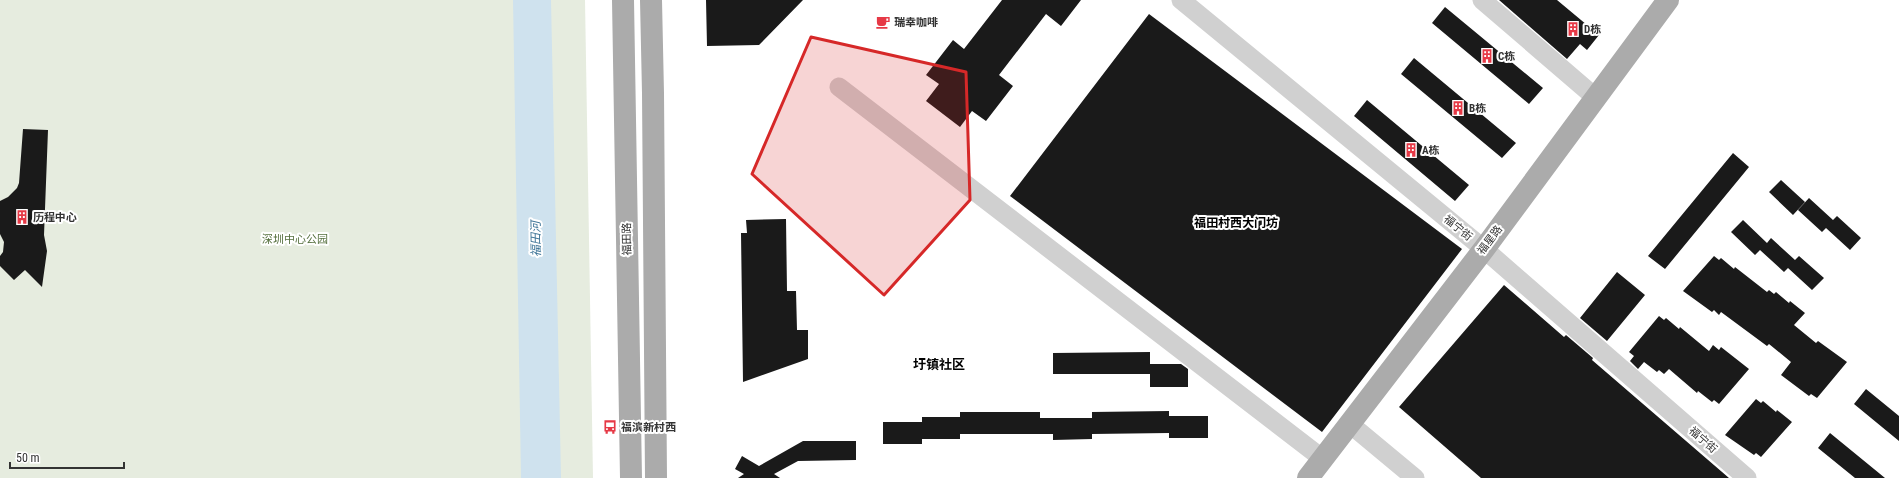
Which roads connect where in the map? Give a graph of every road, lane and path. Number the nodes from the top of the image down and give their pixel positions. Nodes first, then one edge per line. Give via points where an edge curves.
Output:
1 (623, 0) edge
2 (651, 0) edge
3 (1181, 0) edge
4 (1482, 0) edge
5 (1668, 0) edge
6 (839, 87) dead end
7 (1596, 98) junction
8 (1484, 249) junction
9 (1350, 424) junction
10 (1323, 460) junction
11 (631, 478) edge
12 (656, 478) edge
13 (1308, 478) edge
14 (1415, 478) edge
15 (1747, 478) edge

1 - 11 main road, 福田路
2 - 12 main road
3 - 8 street, 福宁街
4 - 7 street
5 - 7 main road, 福星路
6 - 10 street
7 - 8 main road, 福星路
8 - 9 main road, 福星路
8 - 15 street, 福宁街
9 - 10 main road, 福星路
9 - 14 street
10 - 13 main road, 福星路

